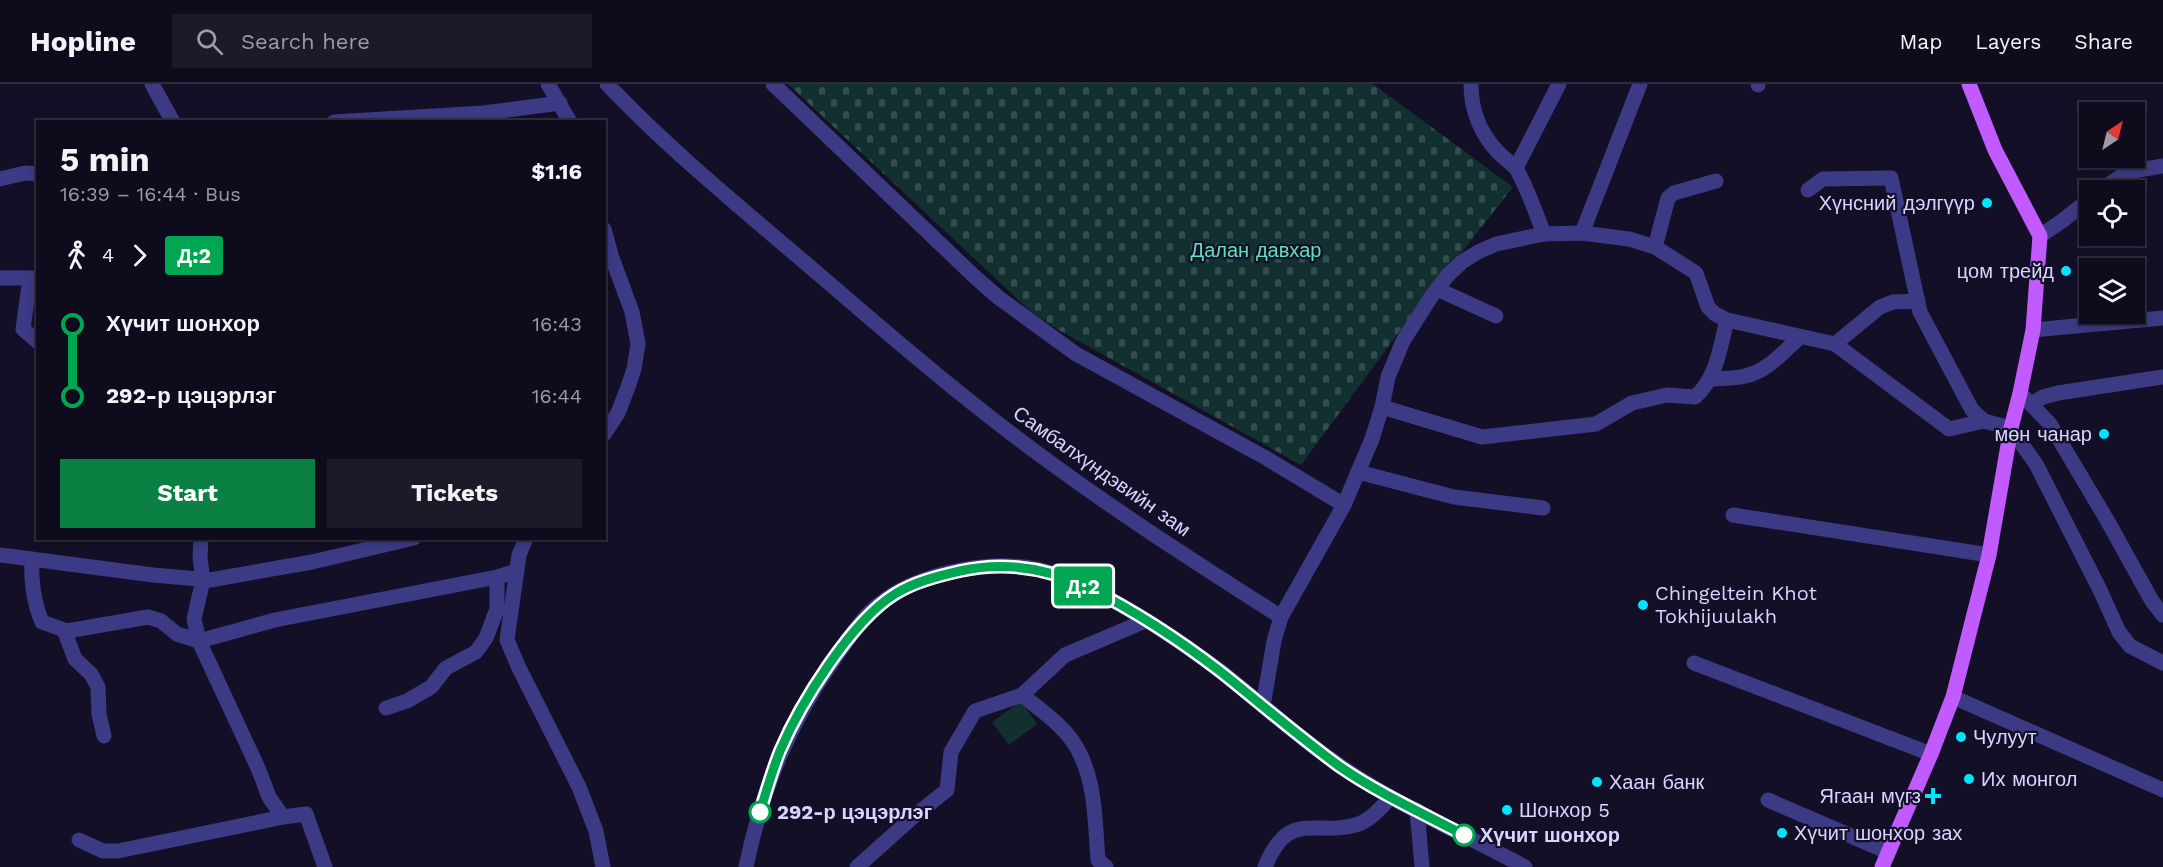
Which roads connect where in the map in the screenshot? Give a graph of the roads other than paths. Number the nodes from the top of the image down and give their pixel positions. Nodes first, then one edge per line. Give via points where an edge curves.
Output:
1 (152, 84) edge
2 (548, 84) edge
3 (607, 84) edge
4 (773, 84) edge
5 (1471, 84) edge
6 (1559, 84) edge
7 (1640, 84) edge
8 (1969, 84) edge
9 (560, 103) junction
10 (438, 118) edge
11 (172, 120) edge
12 (386, 120) edge
13 (569, 120) edge
14 (2163, 166) edge
15 (1516, 168) junction
16 (36, 174) edge
17 (0, 179) edge
18 (2115, 180) edge
19 (1716, 181) dead end
20 (1808, 190) dead end
21 (2079, 208) edge
22 (1582, 233) junction
23 (1544, 234) junction
24 (2040, 236) junction
25 (606, 237) edge
26 (1655, 247) junction
27 (0, 278) edge
28 (34, 278) edge
29 (1437, 289) junction
30 (1918, 302) junction
31 (1496, 316) dead end
32 (2163, 318) edge
33 (1727, 320) junction
34 (2033, 330) junction
35 (1800, 337) junction
36 (36, 340) edge
37 (1835, 344) junction
38 (2163, 376) edge
39 (1711, 379) junction
40 (2025, 399) junction
41 (1382, 407) junction
42 (1984, 421) junction
43 (606, 431) edge
44 (2010, 432) junction
45 (1358, 472) junction
46 (1344, 505) junction
47 (1543, 508) dead end
48 (1733, 515) dead end
49 (201, 540) edge
50 (406, 540) edge
51 (525, 540) edge
52 (0, 555) edge
53 (1989, 555) junction
54 (32, 559) junction
55 (517, 571) junction
56 (497, 577) junction
57 (203, 580) junction
58 (2163, 615) edge
59 (1281, 617) junction
60 (1144, 621) junction
61 (64, 630) junction
62 (199, 641) junction
63 (1694, 663) dead end
64 (2163, 663) edge
65 (1022, 695) junction
66 (1953, 698) junction
67 (1263, 706) junction
68 (386, 708) dead end
69 (104, 736) dead end
70 (1931, 754) junction
71 (2163, 790) edge
72 (1390, 797) junction
73 (1768, 800) dead end
74 (1417, 810) junction
75 (283, 817) junction
76 (79, 840) dead end
77 (1887, 862) edge
78 (1099, 865) edge
79 (325, 867) edge
80 (603, 867) edge
81 (746, 867) edge
82 (857, 867) edge
83 (1265, 867) edge
84 (1422, 867) edge
85 (1525, 867) edge

1 - 11 street
2 - 9 street
3 - 59 street, Самбалхүндэвийн зам via 777,239 968,399 1068,476
4 - 46 street via 976,278 1046,334
5 - 15 street via 1474,108 1485,136
6 - 15 street
7 - 22 street
8 - 24 main road via 1995,150
9 - 10 street
9 - 13 street
10 - 12 street
14 - 18 street via 2127,172
15 - 23 street
16 - 17 street
19 - 26 street via 1668,198
20 - 30 street via 1823,179 1891,178
21 - 24 street
22 - 23 street
22 - 26 street
23 - 29 street via 1478,252 1448,275
24 - 34 main road
25 - 43 street via 632,312 638,344 628,387
26 - 33 street via 1696,273 1708,307
27 - 28 street
28 - 36 street via 23,328
29 - 31 street
29 - 41 street via 1403,341 1388,377
30 - 37 street via 1893,302 1880,307
30 - 42 street via 1966,402
32 - 34 street
33 - 35 street
33 - 39 street
34 - 40 main road
35 - 37 street
35 - 39 street via 1757,372
37 - 42 street via 1944,427 1955,429
38 - 40 street
39 - 41 street via 1695,397 1667,395 1632,403 1596,424 1482,438
40 - 44 main road
40 - 58 street via 2050,424
41 - 45 street
42 - 44 street
44 - 53 main road
44 - 64 street via 2036,464 2119,632 2130,646
45 - 46 street
45 - 47 street via 1454,497
46 - 59 street
48 - 53 street
49 - 57 street
50 - 57 street via 312,562
51 - 55 street
52 - 54 street
53 - 66 main road
54 - 57 street
54 - 61 street via 31,579 38,614 42,622
55 - 56 street
55 - 80 street via 507,640 579,787 596,831
56 - 62 street via 275,620
56 - 68 street via 496,609 486,638 476,652 446,668 430,687
57 - 62 street via 194,619
59 - 67 street
60 - 65 street via 1065,655
60 - 67 street via 1218,670
60 - 81 street via 1071,580 1018,566 974,568 934,577 896,593 871,612 852,634 795,720 753,832
61 - 62 street via 148,617 161,621 177,634
61 - 69 street via 75,659 98,687
62 - 75 street via 269,797
63 - 70 street
65 - 78 street via 1054,720 1078,750 1092,790
65 - 82 street via 975,711 951,752 947,790
66 - 70 main road
66 - 71 street
67 - 72 street via 1342,768
70 - 77 main road
72 - 74 street
72 - 83 street via 1360,824 1305,827 1284,836
73 - 77 street
74 - 84 street
74 - 85 street
75 - 76 street via 118,850 103,851
75 - 79 street via 306,814

